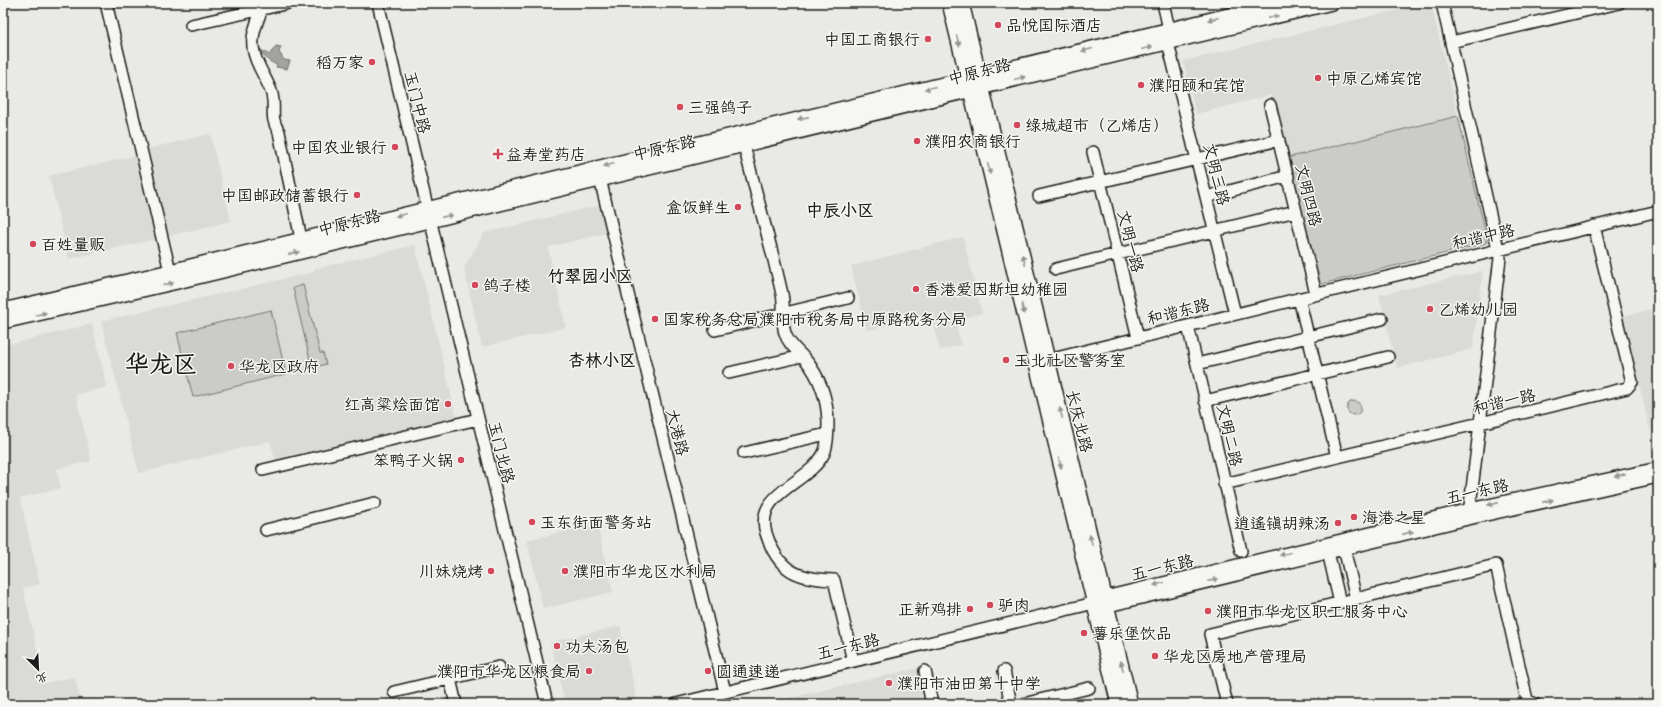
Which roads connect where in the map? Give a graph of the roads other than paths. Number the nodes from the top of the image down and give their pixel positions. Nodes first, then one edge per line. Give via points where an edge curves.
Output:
1 (106, 3) edge
2 (289, 3) edge
3 (378, 3) edge
4 (949, 3) edge
5 (962, 3) edge
6 (1163, 3) edge
7 (1278, 3) edge
8 (1332, 3) edge
9 (1442, 3) edge
10 (1619, 3) edge
11 (263, 6) edge
12 (191, 25) dead end
13 (1169, 30) junction
14 (1451, 42) junction
15 (1168, 43) junction
16 (975, 83) junction
17 (1270, 105) dead end
18 (1279, 140) junction
19 (744, 145) junction
20 (1093, 152) dead end
21 (1197, 159) junction
22 (1288, 176) junction
23 (600, 179) junction
24 (1100, 182) junction
25 (1039, 196) dead end
26 (1206, 197) junction
27 (1296, 211) junction
28 (1658, 211) edge
29 (429, 214) junction
30 (1594, 226) junction
31 (1214, 231) junction
32 (301, 239) junction
33 (1499, 249) junction
34 (1118, 254) junction
35 (1056, 269) dead end
36 (170, 272) junction
37 (1316, 294) junction
38 (848, 298) dead end
39 (1299, 298) junction
40 (3, 310) edge
41 (783, 314) junction
42 (1235, 314) junction
43 (1382, 319) dead end
44 (3, 322) edge
45 (1188, 326) junction
46 (715, 330) dead end
47 (1308, 337) junction
48 (1138, 338) junction
49 (802, 356) junction
50 (1388, 357) dead end
51 (1048, 360) junction
52 (1197, 364) junction
53 (729, 373) dead end
54 (1317, 374) junction
55 (1205, 401) junction
56 (478, 419) junction
57 (1480, 423) junction
58 (827, 434) junction
59 (744, 453) dead end
60 (1336, 457) junction
61 (1658, 468) edge
62 (263, 470) dead end
63 (1658, 477) edge
64 (1224, 484) junction
65 (375, 503) dead end
66 (1469, 514) junction
67 (266, 530) dead end
68 (1344, 548) junction
69 (1240, 551) dead end
70 (1328, 552) junction
71 (1356, 599) junction
72 (1340, 603) junction
73 (1100, 604) junction
74 (853, 661) junction
75 (499, 667) dead end
76 (1004, 670) dead end
77 (925, 671) dead end
78 (450, 679) junction
79 (1089, 688) dead end
80 (394, 692) dead end
81 (725, 692) junction
82 (710, 702) edge
83 (456, 704) edge
84 (547, 704) edge
85 (676, 704) edge
86 (932, 704) edge
87 (1011, 704) edge
88 (1023, 704) edge
89 (1118, 704) edge
90 (1131, 704) edge
91 (1227, 704) edge
92 (1535, 704) edge

1 - 36 street
2 - 11 street
3 - 29 street, 玉门中路
4 -> 16 main road
5 - 16 main road
6 - 13 street
7 -> 13 main road, 中原东路
15 -> 8 main road, 中原东路
9 - 14 street
10 - 14 street
11 - 12 street
11 - 32 street via 254,29 252,44 271,92 273,122 279,132
13 -> 16 main road, 中原东路
14 - 33 street
16 -> 15 main road, 中原东路
15 - 21 street, 文明三路
16 - 19 main road, 中原东路
16 -> 29 main road, 中原东路
51 -> 16 main road, 长庆北路
16 -> 73 main road, 长庆北路
17 - 18 street, 文明四路
18 - 21 street
18 - 22 street, 文明四路
19 - 23 main road, 中原东路
19 - 41 street via 782,294
20 - 24 street, 文明一路
21 - 24 street
21 - 26 street, 文明三路
22 - 26 street
22 - 27 street, 文明四路
29 -> 23 main road, 中原东路
23 - 81 street, 大港路
24 - 25 street
24 - 34 street, 文明一路
26 - 31 street, 文明三路
27 - 31 street
27 - 37 street, 文明四路
28 - 30 street, 和谐中路
29 -> 32 main road, 中原东路
44 -> 29 main road, 中原东路 via 173,283
29 - 56 street, 玉门北路
30 - 33 street, 和谐中路
30 - 57 street, 和谐一路 via 1632,382 1627,388
31 - 34 street
31 - 42 street, 文明三路
32 - 36 main road, 中原东路
33 - 37 street, 和谐中路
33 - 57 street via 1499,270
34 - 35 street
34 - 48 street, 文明一路
36 - 40 main road, 中原东路
37 - 39 street, 和谐东路
38 - 41 street
39 - 42 street, 和谐东路
39 - 47 street
41 - 46 street
41 - 49 street via 784,333
42 - 45 street, 和谐东路
43 - 47 street
45 - 48 street, 和谐东路
45 - 52 street, 文明二路
47 - 52 street
47 - 54 street
48 - 51 street, 和谐东路
49 - 53 street
49 - 58 street via 813,370 824,392
50 - 54 street
73 -> 51 main road, 长庆北路
52 - 55 street, 文明二路
54 - 55 street
54 - 60 street
55 - 64 street, 文明二路
56 - 62 street
56 - 84 street, 玉门北路
57 - 60 street, 和谐一路
57 - 66 street
58 - 59 street
58 - 74 street via 824,453 817,463 777,495 765,511 764,519 766,532 777,558 786,567 797,575 811,579 834,580
60 - 64 street, 和谐一路
61 -> 66 street, 五一东路
66 -> 63 street, 五一东路
64 - 69 street, 文明二路
65 - 67 street
68 -> 66 street, 五一东路
66 -> 73 street, 五一东路
68 - 70 street, 五一东路
68 - 71 street
70 - 72 street
73 -> 70 street, 五一东路
71 - 72 street
71 - 92 street via 1496,565 1526,700
72 - 91 street via 1210,634
73 - 74 street, 五一东路 via 1086,605
73 - 82 street, 五一东路
73 - 89 main road, 长庆北路
90 -> 73 main road, 长庆北路
74 - 81 street, 五一东路
75 - 78 street
76 - 87 street
77 - 86 street
78 - 80 street
78 - 83 street
79 - 88 street
81 - 82 street, 五一东路
82 - 85 street, 五一东路

